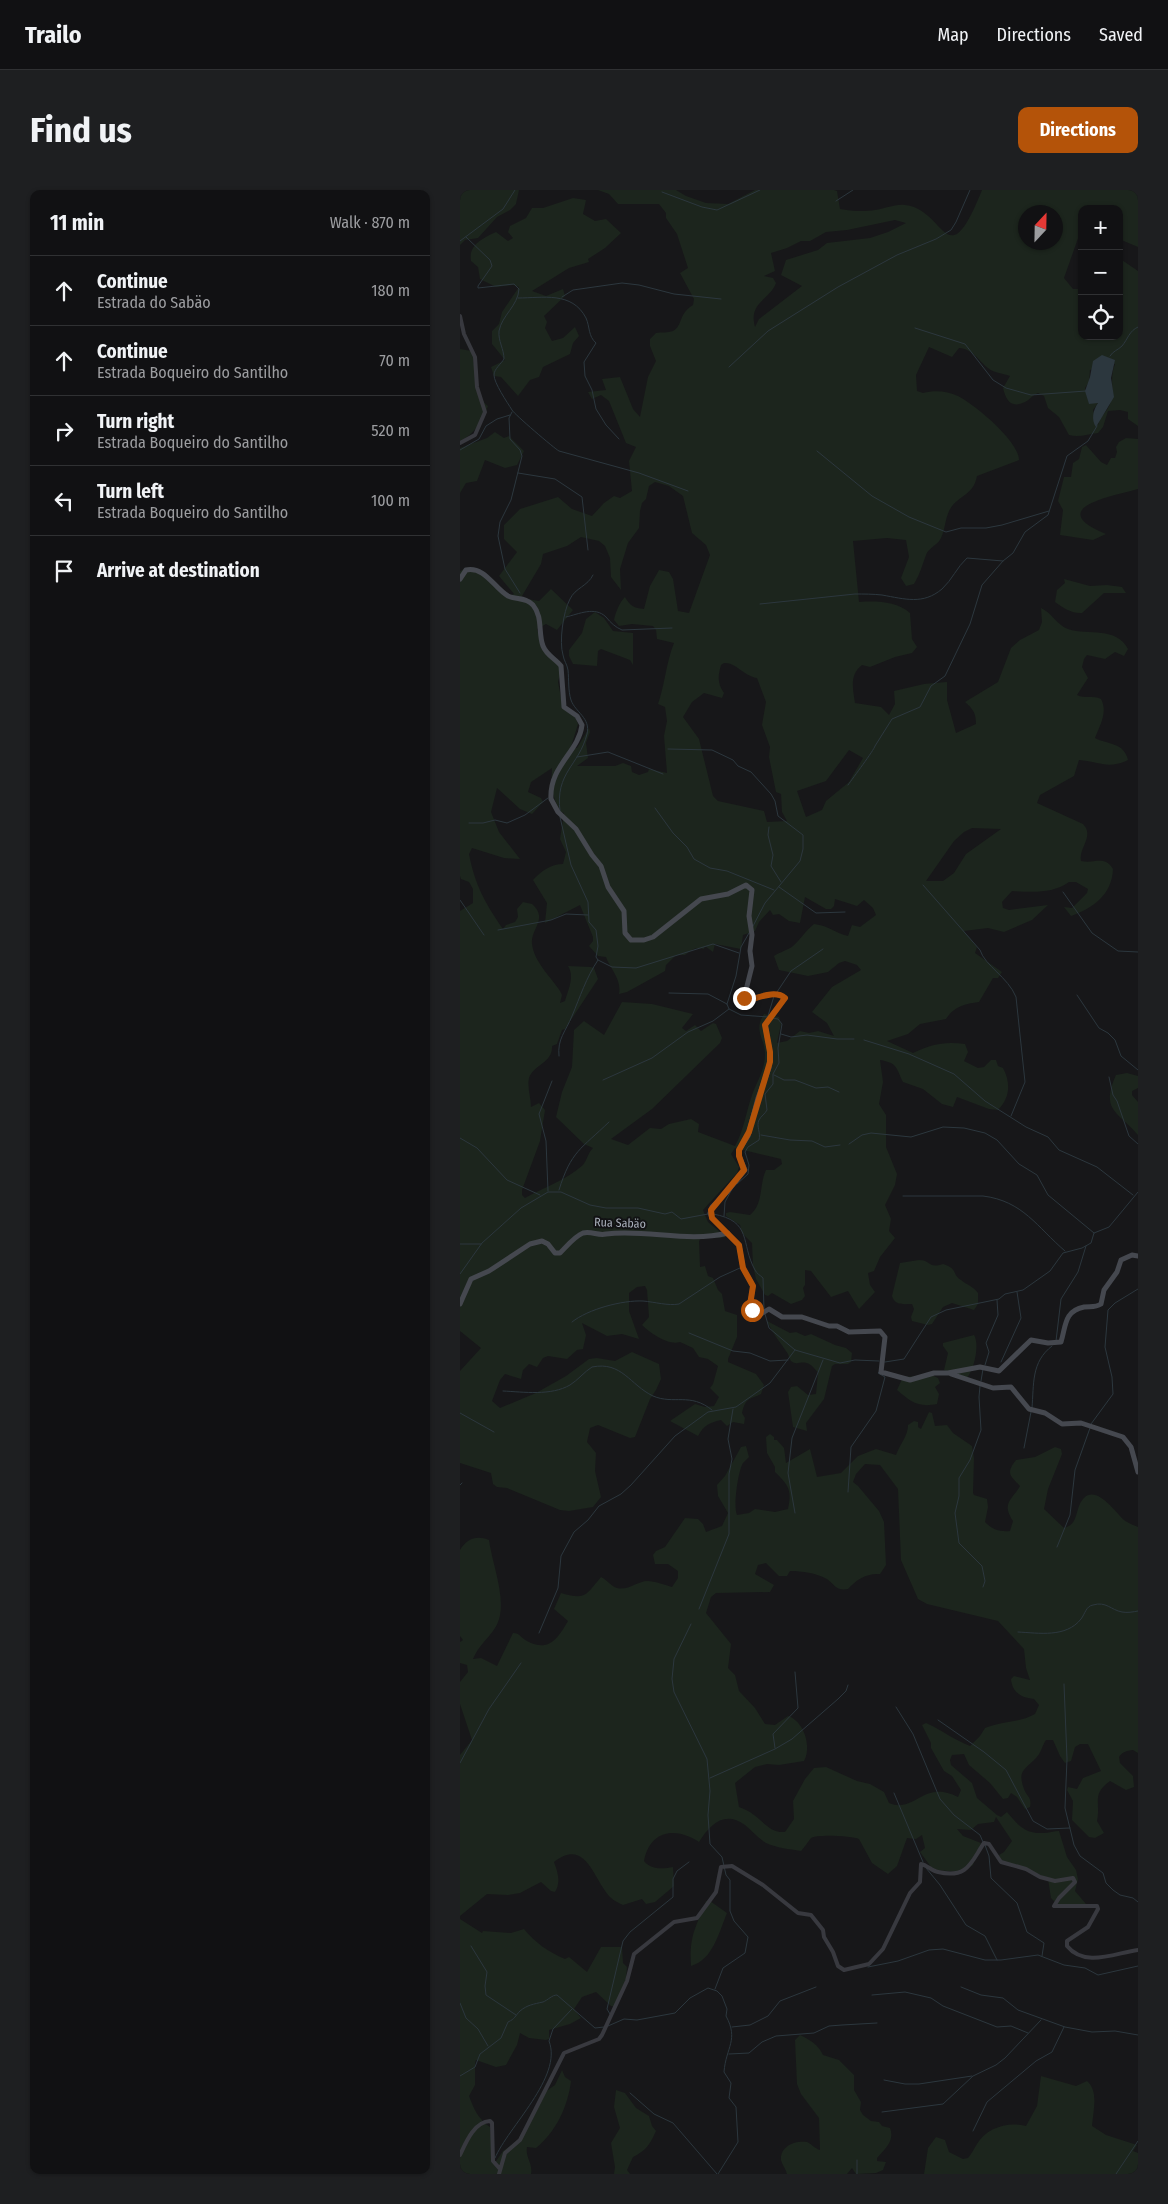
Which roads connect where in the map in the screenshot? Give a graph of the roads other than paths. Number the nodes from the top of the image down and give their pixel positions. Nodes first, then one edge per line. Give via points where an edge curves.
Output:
1 (460, 316) edge
2 (460, 443) edge
3 (460, 579) edge
4 (728, 1233) junction
5 (1138, 1256) edge
6 (460, 1304) edge
7 (948, 1373) junction
8 (1138, 1472) edge
9 (1138, 1950) edge
10 (460, 2155) edge
11 (500, 2169) junction
12 (499, 2174) edge

1 - 2 street via 475,357 477,387 485,412 475,435
3 - 4 street via 466,570 476,570 507,595 534,606 543,647 561,666 564,707 577,716 582,725 579,736 556,772 551,800 601,866 608,888 624,910 625,933 629,938 653,937 704,898 728,894 746,885 752,890 748,916 752,966 744,998 749,1000 778,994 785,998 765,1025 770,1062 749,1132 739,1150 744,1170 711,1210 712,1218
4 - 6 street, Rua Sabäo via 697,1238 592,1232 581,1234 560,1253 555,1253 542,1241 530,1244 471,1279
4 - 7 street via 739,1245 743,1268 753,1286 750,1305 754,1312 761,1314 769,1309 782,1317 802,1317 849,1332 880,1331 885,1337 880,1371 885,1375 910,1380 934,1373
5 - 7 street via 1132,1254 1121,1260 1100,1304 1069,1314 1061,1342 1031,1340 999,1371 980,1367
7 - 8 street via 993,1388 1011,1387 1030,1409 1045,1413 1062,1424 1081,1423 1123,1437 1131,1447
9 - 11 street via 1107,1957 1088,1958 1073,1954 1067,1941 1088,1926 1097,1906 1054,1906 1075,1882 1073,1878 1054,1880 1040,1877 1001,1862 989,1844 984,1843 974,1863 964,1870 936,1872 921,1864 920,1882 910,1893 882,1949 869,1964 844,1970 838,1966 823,1930 811,1915 798,1913 763,1885 732,1866 721,1867 716,1892 696,1918 674,1922 634,1954 627,1981 602,2035 564,2053 520,2140 505,2153
10 - 11 street via 476,2127 490,2121 493,2161
11 - 12 street

